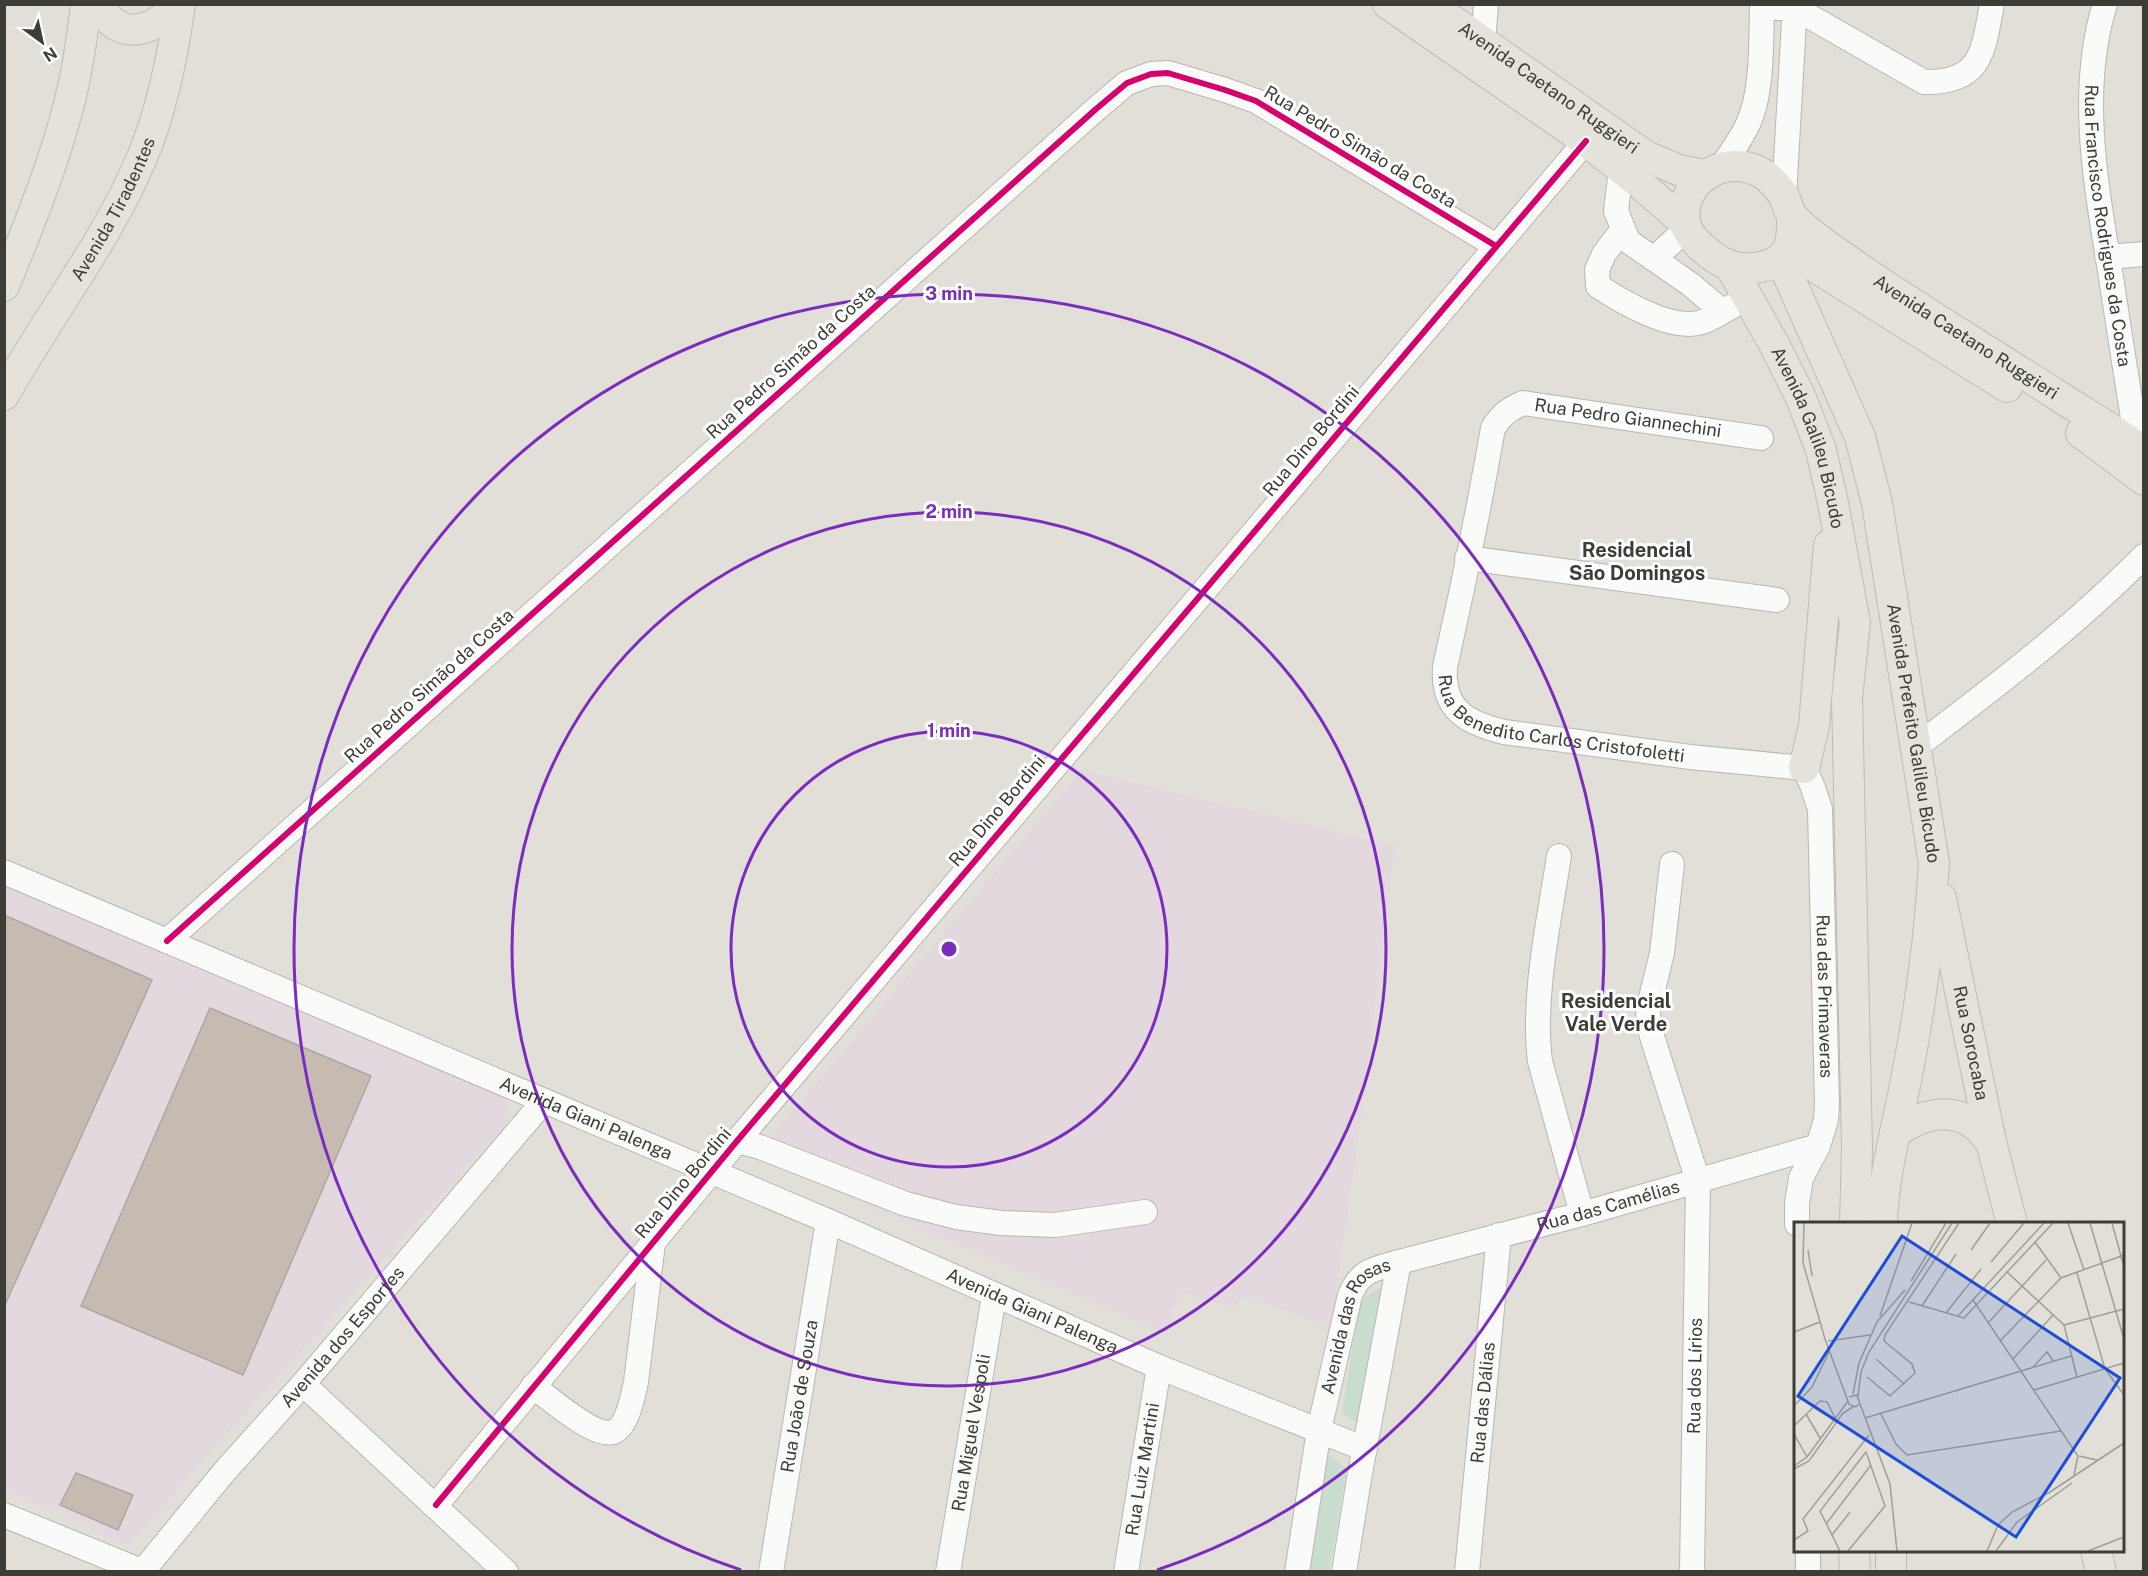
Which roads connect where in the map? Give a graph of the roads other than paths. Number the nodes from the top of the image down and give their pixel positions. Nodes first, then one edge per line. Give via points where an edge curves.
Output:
1 (86, 4) edge
2 (98, 4) edge
3 (180, 4) edge
4 (1388, 4) edge
5 (1429, 4) edge
6 (1486, 4) edge
7 (1992, 4) edge
8 (2105, 4) edge
9 (1762, 6) edge
10 (1795, 6) edge
11 (1483, 43) junction
12 (1586, 141) junction
13 (1621, 169) junction
14 (1713, 171) junction
15 (1788, 206) junction
16 (1686, 226) junction
17 (1623, 229) junction
18 (1496, 246) junction
19 (1785, 254) junction
20 (2144, 254) edge
21 (2107, 257) junction
22 (1654, 259) junction
23 (1730, 266) junction
24 (4, 286) edge
25 (1748, 297) junction
26 (1722, 311) junction
27 (4, 395) edge
28 (1761, 438) dead end
29 (2140, 450) edge
30 (2144, 480) edge
31 (1833, 503) junction
32 (2144, 556) edge
33 (1467, 558) junction
34 (1777, 600) dead end
35 (1916, 747) junction
36 (1804, 768) junction
37 (1558, 856) dead end
38 (1934, 863) junction
39 (1672, 864) dead end
40 (4, 872) edge
41 (166, 941) junction
42 (544, 1101) junction
43 (1897, 1132) junction
44 (737, 1142) junction
45 (1991, 1142) junction
46 (1818, 1146) junction
47 (711, 1173) junction
48 (1698, 1181) junction
49 (1144, 1212) dead end
50 (1582, 1214) junction
51 (828, 1221) junction
52 (1797, 1222) edge
53 (1855, 1222) edge
54 (1882, 1222) edge
55 (2012, 1222) edge
56 (1499, 1234) junction
57 (653, 1243) junction
58 (1399, 1262) junction
59 (994, 1296) junction
60 (1159, 1367) junction
61 (303, 1384) junction
62 (533, 1386) junction
63 (1319, 1430) junction
64 (1365, 1449) junction
65 (436, 1505) junction
66 (4, 1515) edge
67 (1808, 1552) edge
68 (1854, 1552) edge
69 (1891, 1552) edge
70 (2096, 1552) edge
71 (143, 1571) edge
72 (506, 1572) edge
73 (771, 1572) edge
74 (948, 1572) edge
75 (1126, 1572) edge
76 (1297, 1572) edge
77 (1344, 1572) edge
78 (1467, 1572) edge
79 (1692, 1572) edge
80 (1808, 1572) edge
81 (1855, 1572) edge
82 (1891, 1572) edge
83 (2101, 1572) edge

1 - 24 main road via 68,110
2 - 3 main road via 111,23 138,31 166,18
3 - 27 main road, Avenida Tiradentes via 160,104 136,172 100,239
4 - 12 main road, Avenida Caetano Ruggieri
5 - 11 main road, Avenida Caetano Ruggieri
6 - 11 street
7 - 10 street via 1984,45 1974,66 1962,77 1944,83 1924,82
8 - 21 street, Rua Francisco Rodrigues da Costa via 2092,69 2090,125
9 - 10 street
9 - 14 street via 1759,83 1750,121
10 - 15 street
11 - 14 main road, Avenida Caetano Ruggieri via 1646,156 1678,170
12 - 13 main road, Avenida Caetano Ruggieri
12 - 18 street, Rua Dino Bordini
13 - 16 main road, Avenida Caetano Ruggieri
13 - 17 street via 1616,211
14 - 15 main road via 1741,166 1758,171 1772,182
14 - 16 main road via 1692,189 1685,203
15 - 19 main road via 1792,233
15 - 29 main road, Avenida Caetano Ruggieri via 1845,258
16 - 22 street
16 - 23 main road via 1704,250
17 - 22 street via 1628,241
17 - 26 street via 1596,270 1598,286 1620,302 1676,324 1700,322
18 - 41 street, Rua Pedro Simão da Costa via 1256,101 1168,73 1150,74 1127,83
18 - 44 street, Rua Dino Bordini
19 - 23 main road via 1767,265
19 - 30 main road, Avenida Caetano Ruggieri via 2085,436
19 - 35 main road, Avenida Prefeito Galileu Bicudo via 1860,436 1877,504
20 - 21 street
21 - 29 street, Rua Francisco Rodrigues da Costa
22 - 26 street
23 - 25 main road, Avenida Galileu Bicudo
25 - 26 street
25 - 31 main road, Avenida Galileu Bicudo via 1801,398 1821,450
28 - 33 street, Rua Pedro Giannechini via 1523,403 1499,417 1493,428
31 - 36 main road via 1814,726
31 - 53 main road, Avenida Galileu Bicudo via 1855,623 1847,698 1857,1148
32 - 35 street via 2008,677
33 - 34 street
33 - 36 street, Rua Benedito Carlos Cristofoletti via 1444,684 1450,702 1463,717 1504,732
35 - 38 main road, Avenida Prefeito Galileu Bicudo
36 - 46 street, Rua das Primaveras via 1820,809 1827,1103
37 - 50 street via 1537,1036 1540,1061
38 - 43 main road, Avenida Prefeito Galileu Bicudo via 1921,1001
38 - 45 main road, Rua Sorocaba
39 - 48 street, Rua dos Lírios via 1662,953 1648,1010 1649,1027
40 - 41 street, Avenida Giani Palenga
41 - 42 street, Avenida Giani Palenga
42 - 47 street, Avenida Giani Palenga
42 - 61 street, Avenida dos Esportes
43 - 45 main road via 1926,1115 1943,1114 1975,1125
43 - 54 main road, Avenida Prefeito Galileu Bicudo
44 - 47 street, Rua Dino Bordini
44 - 49 street via 760,1147 906,1204 956,1217 1055,1225
45 - 55 main road, Rua Sorocaba
46 - 48 street, Rua das Camélias
46 - 52 street, Rua das Primaveras via 1801,1178
47 - 51 street, Avenida Giani Palenga
47 - 57 street, Rua Dino Bordini
48 - 50 street, Rua das Camélias
48 - 79 street, Rua dos Lírios
50 - 56 street, Rua das Camélias
51 - 59 street, Avenida Giani Palenga
51 - 73 street, Rua João de Souza
56 - 58 street, Rua das Camélias
56 - 78 street, Rua das Dálias
57 - 62 street, Rua Dino Bordini
57 - 62 street, Rua Dino Bordini via 636,1382 620,1427 602,1432 588,1426
58 - 63 street, Avenida das Rosas via 1369,1271 1354,1287
58 - 64 street, Avenida das Rosas
59 - 60 street, Avenida Giani Palenga
59 - 74 street, Rua Miguel Vespoli
60 - 63 street, Avenida Giani Palenga
60 - 75 street, Rua Luiz Martini
61 - 65 street
61 - 71 street, Avenida dos Esportes
62 - 65 street, Rua Dino Bordini
63 - 64 street, Avenida Giani Palenga
63 - 76 street, Avenida das Rosas
64 - 77 street, Avenida das Rosas
65 - 72 street
66 - 71 street
67 - 80 street
68 - 81 main road
69 - 82 main road
70 - 83 main road

